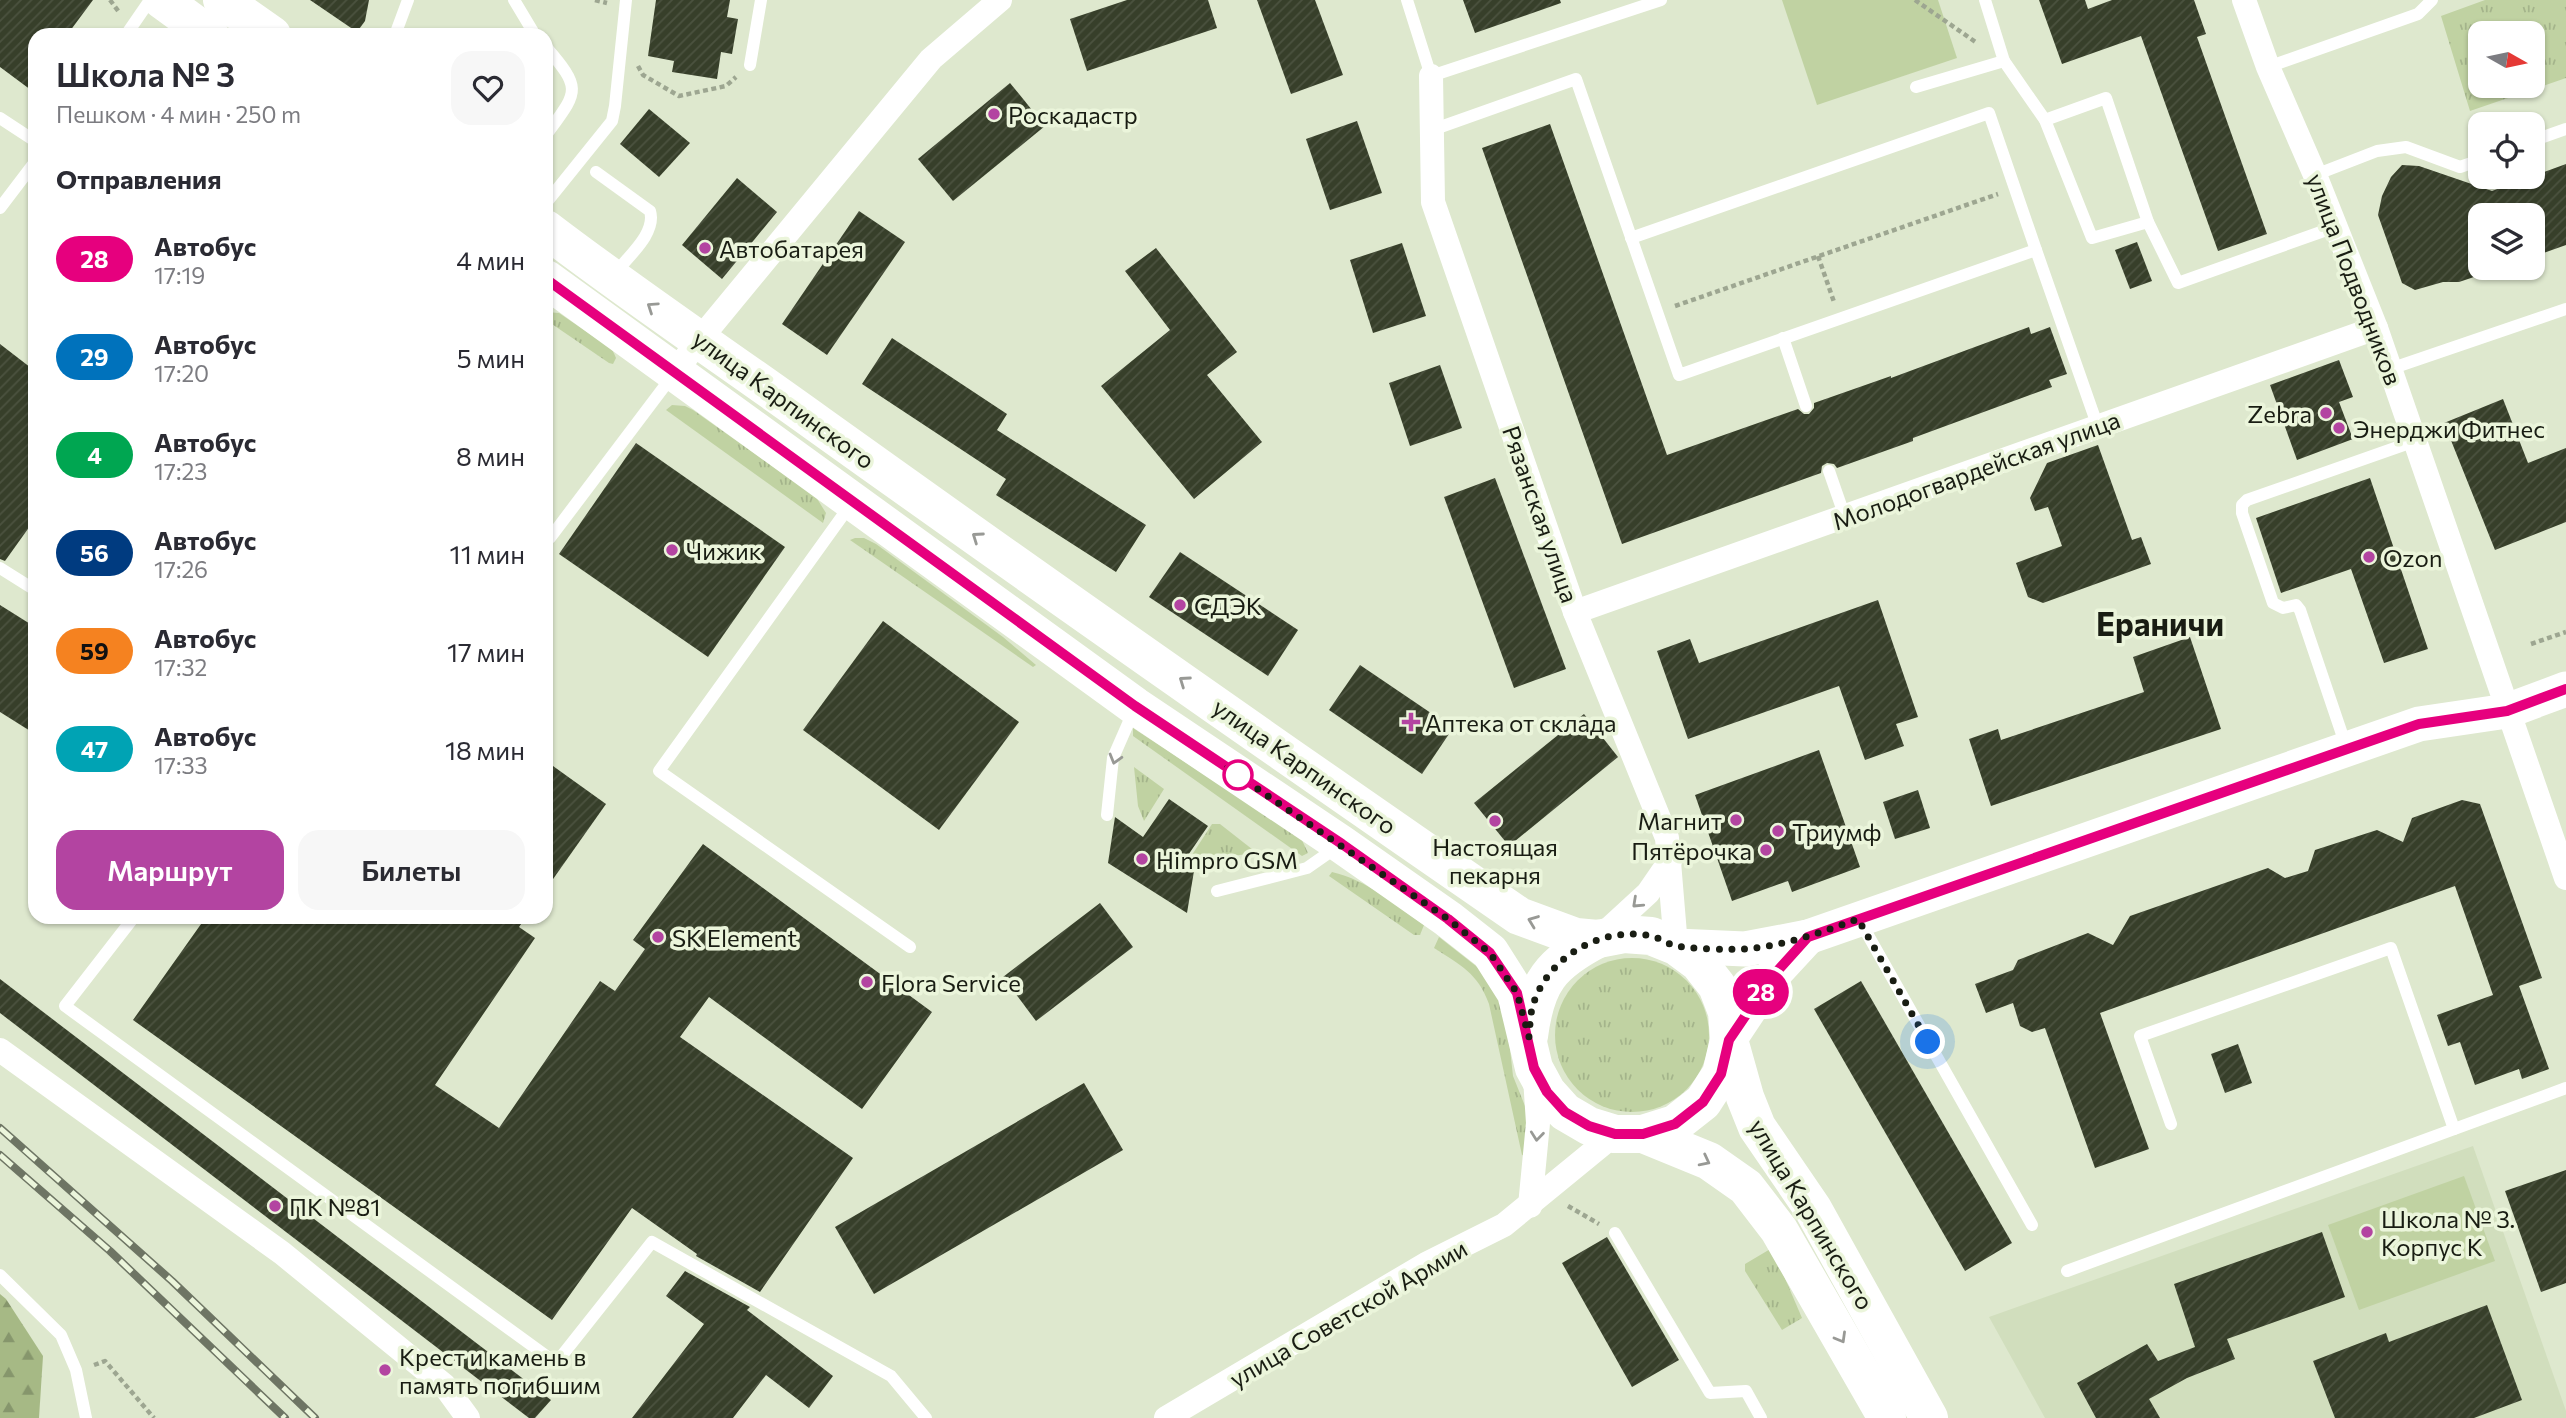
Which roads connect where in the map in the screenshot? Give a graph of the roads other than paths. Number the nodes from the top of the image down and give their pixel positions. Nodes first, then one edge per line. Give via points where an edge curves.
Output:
1 (150, 0) edge
2 (162, 0) edge
3 (222, 0) edge
4 (408, 0) edge
5 (514, 0) edge
6 (761, 0) edge
7 (1000, 0) edge
8 (1407, 0) edge
9 (1661, 0) edge
10 (1985, 0) edge
11 (2244, 0) edge
12 (2432, 0) edge
13 (625, 3) edge
14 (131, 28) edge
15 (201, 28) edge
16 (262, 28) edge
17 (398, 28) edge
18 (531, 28) edge
19 (553, 55) edge
20 (2004, 61) junction
21 (750, 65) road end
22 (2268, 67) junction
23 (1431, 76) junction
24 (1916, 88) dead end
25 (0, 118) edge
26 (2045, 120) junction
27 (553, 125) edge
28 (2566, 129) edge
29 (1432, 130) junction
30 (28, 136) edge
31 (2545, 136) edge
32 (2468, 164) edge
33 (28, 171) edge
34 (596, 172) dead end
35 (2315, 175) junction
36 (553, 194) edge
37 (0, 208) edge
38 (2148, 222) junction
39 (2335, 227) junction
40 (553, 234) edge
41 (1631, 237) junction
42 (2036, 250) junction
43 (611, 279) junction
44 (553, 284) edge
45 (2566, 309) edge
46 (2376, 328) junction
47 (1783, 338) junction
48 (700, 339) junction
49 (2390, 369) junction
50 (675, 372) junction
51 (1806, 406) dead end
52 (2098, 427) junction
53 (2415, 441) junction
54 (1829, 471) dead end
55 (853, 500) junction
56 (1845, 517) junction
57 (553, 534) edge
58 (0, 568) edge
59 (1023, 568) junction
60 (28, 586) edge
61 (1005, 611) junction
62 (1576, 612) junction
63 (2566, 689) edge
64 (1135, 706) junction
65 (2507, 711) junction
66 (2347, 750) junction
67 (1107, 815) dead end
68 (1342, 844) junction
69 (1670, 861) junction
70 (2566, 878) edge
71 (1217, 891) dead end
72 (1858, 919) junction
73 (129, 924) edge
74 (1808, 937) junction
75 (1598, 939) junction
76 (1676, 946) junction
77 (910, 947) dead end
78 (1729, 1040) junction
79 (0, 1050) edge
80 (1531, 1052) junction
81 (2566, 1088) edge
82 (2171, 1124) dead end
83 (2454, 1129) junction
84 (1629, 1134) junction
85 (1530, 1206) junction
86 (2032, 1225) dead end
87 (1615, 1233) road end
88 (2067, 1271) dead end
89 (0, 1275) edge
90 (86, 1418) edge
91 (468, 1418) edge
92 (926, 1418) edge
93 (1166, 1418) edge
94 (1761, 1418) edge
95 (1887, 1418) edge
96 (1929, 1418) edge

1 - 14 lane
2 - 15 main road
3 - 16 main road
4 - 17 lane
5 - 18 lane
6 - 21 lane
7 - 48 street via 931,59
8 - 23 lane
9 - 23 lane
10 - 20 lane
11 - 22 street, улица Подводников
12 - 22 lane via 2418,14
13 - 36 lane via 612,121
19 - 27 lane via 573,84 572,99
20 - 24 lane
20 - 26 lane
22 - 35 street, улица Подводников
23 - 29 street, Рязанская улица
25 - 30 lane
26 - 38 lane via 2092,238
26 - 38 lane via 2106,98
28 - 31 lane
29 - 41 lane via 1576,79
29 - 62 street, Рязанская улица via 1433,202
32 - 35 lane via 2460,167 2406,147 2377,151
33 - 37 lane
34 - 43 lane via 650,211 653,219 647,234
35 - 39 street, улица Подводников
38 - 39 lane via 2178,283
39 - 46 street, улица Подводников
40 - 43 main road, улица Карпинского
41 - 42 lane via 1989,113
41 - 47 lane via 1678,375
42 - 47 lane
42 - 52 lane
48 -> 43 main road, улица Карпинского
44 - 50 main road, улица Карпинского
45 - 49 lane
46 - 49 street, улица Подводников
46 - 52 street, Молодогвардейская улица
47 - 51 lane
48 - 50 street
59 -> 48 main road, улица Карпинского
49 - 53 street, улица Подводников
50 - 55 main road, улица Карпинского
50 - 57 lane
52 - 56 street, Молодогвардейская улица
53 - 65 street, улица Подводников
53 - 66 lane via 2242,505 2273,603 2300,610
54 - 56 lane
55 - 61 main road, улица Карпинского
55 - 77 lane via 659,771
56 - 62 street, Молодогвардейская улица
58 - 60 lane
59 - 61 main road via 1031,585 1029,599
75 -> 59 main road, улица Карпинского via 1576,937 1519,916
61 - 64 main road, улица Карпинского
62 - 69 street, Рязанская улица via 1667,838
63 - 65 street
64 -> 67 lane via 1112,758
64 - 68 main road, улица Карпинского
65 - 66 street via 2419,724
65 - 70 street, улица Подводников
66 - 72 street
68 - 71 lane via 1307,868
68 - 80 main road, улица Карпинского via 1490,953 1517,993
69 -> 75 street via 1648,893
69 - 76 street, Рязанская улица
72 - 74 street
72 - 86 lane
73 - 92 lane via 65,1006 556,1363 652,1242 891,1376
74 - 76 street via 1745,949
74 - 78 street via 1771,978
75 - 76 main road, улица Карпинского via 1624,934 1651,936
75 - 80 main road, улица Карпинского via 1570,953 1547,976 1533,1005
76 - 78 main road, улица Карпинского via 1699,963 1717,986 1727,1012
78 - 84 main road, улица Карпинского via 1721,1074 1703,1102 1675,1124
78 - 96 main road, улица Карпинского via 1757,1128 1813,1209
79 - 91 street via 282,1253 444,1385
80 - 84 main road, улица Карпинского via 1547,1092 1565,1112 1589,1126
80 -> 85 street via 1538,1123
81 - 83 lane
82 - 83 lane via 2140,1035 2391,948
83 - 88 lane
84 - 85 street, улица Советской Армии
84 -> 95 main road, улица Карпинского via 1709,1161 1746,1187 1779,1230
85 - 93 street, улица Советской Армии
87 - 94 lane via 1710,1393 1746,1391
89 - 90 lane via 61,1335 76,1370

